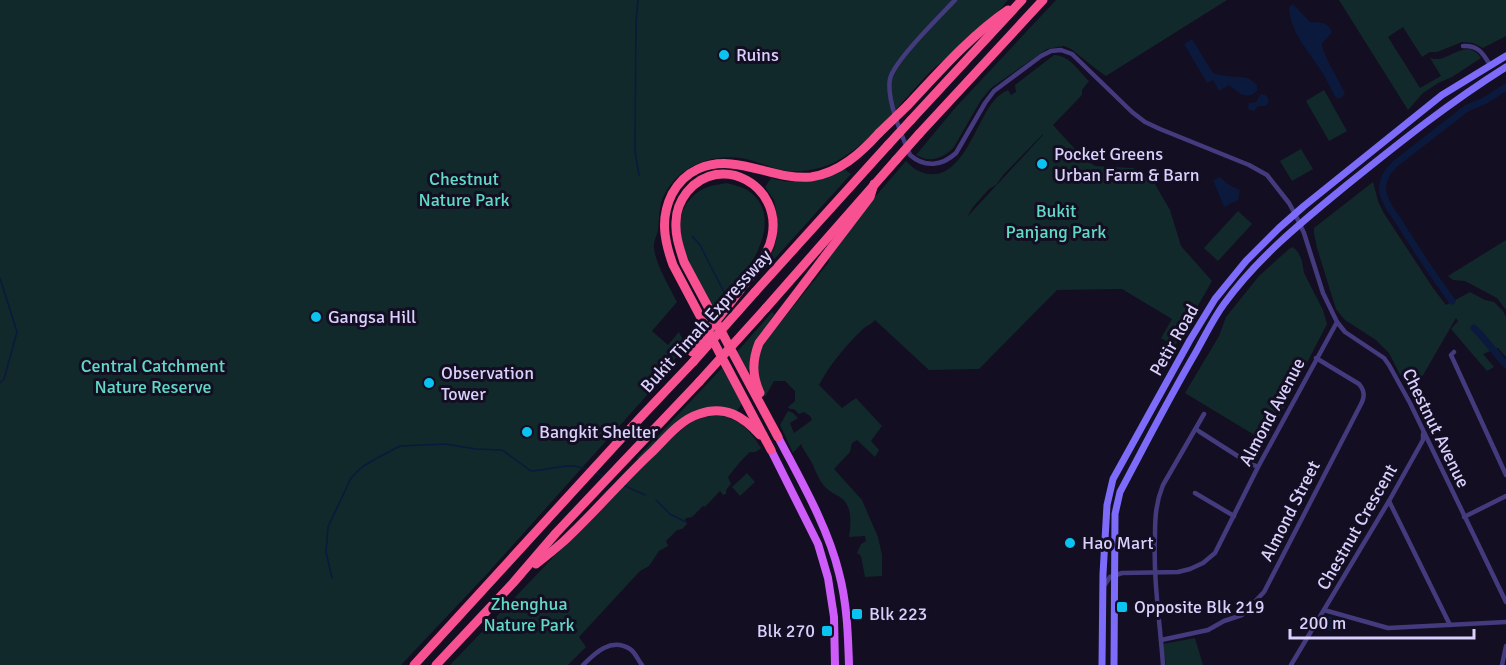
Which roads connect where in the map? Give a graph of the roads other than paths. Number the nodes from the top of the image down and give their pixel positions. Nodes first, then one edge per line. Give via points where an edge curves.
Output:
1 (955, 0) edge
2 (1022, 0) edge
3 (1043, 0) edge
4 (1463, 46) dead end
5 (1506, 56) edge
6 (1490, 65) junction
7 (1506, 68) edge
8 (1422, 111) junction
9 (1428, 121) junction
10 (874, 184) junction
11 (1295, 214) junction
12 (1299, 225) junction
13 (1336, 322) junction
14 (1454, 352) dead end
15 (692, 357) junction
16 (1316, 358) junction
17 (753, 386) junction
18 (1204, 414) dead end
19 (1148, 416) junction
20 (1158, 420) junction
21 (1196, 429) junction
22 (1424, 432) junction
23 (778, 437) joint
24 (771, 450) junction
25 (1258, 467) junction
26 (1506, 475) edge
27 (1196, 493) dead end
28 (1506, 495) edge
29 (1389, 501) junction
30 (1234, 516) junction
31 (1464, 517) junction
32 (1104, 561) junction
33 (1155, 572) junction
34 (1114, 575) junction
35 (513, 583) junction
36 (1103, 589) junction
37 (1506, 602) edge
38 (1324, 610) junction
39 (1506, 622) edge
40 (1450, 625) junction
41 (1161, 640) junction
42 (1506, 646) edge
43 (414, 665) edge
44 (436, 665) edge
45 (583, 665) edge
46 (642, 665) edge
47 (835, 665) edge
48 (849, 665) edge
49 (1102, 665) edge
50 (1114, 665) edge
51 (1163, 665) edge
52 (1291, 665) edge
53 (1502, 665) edge

1 - 11 street, Chestnut Avenue via 901,60 890,79 894,111 910,155 917,161 933,164 950,158 994,91 1041,56 1061,50 1072,54 1144,122 1258,169
2 - 15 highway, Bukit Timah Expressway, bridge
2 - 24 highway, bridge via 994,19 862,152 841,166 828,173 797,178 738,164 717,164 693,172 674,191 664,217 673,265
3 - 10 highway, Bukit Timah Expressway, bridge
4 - 6 street via 1480,50
5 - 6 main road, Petir Road
6 - 8 main road, Petir Road
7 - 9 main road, Petir Road
8 - 9 street via 1435,108
8 - 11 main road, Petir Road
9 - 12 main road, Petir Road
10 - 17 highway via 870,197 764,334 755,352
10 - 35 highway, Bukit Timah Expressway, bridge via 699,382
11 - 12 street, Chestnut Avenue
11 - 19 main road, Petir Road via 1246,261 1215,299
12 - 13 street, Chestnut Avenue
12 - 20 main road, Petir Road via 1254,267 1223,305
13 - 16 street, Almond Avenue
13 - 22 street, Chestnut Avenue via 1384,358
14 - 26 street via 1450,355
15 - 17 highway, bridge via 748,280 764,257 773,235 773,216 761,190 734,175 718,174 698,181 684,197 676,222 684,262
15 - 43 highway, Bukit Timah Expressway
16 - 25 street, Almond Avenue
16 - 41 street, Almond Street via 1359,384 1363,401 1264,592 1242,615 1208,630
17 - 23 highway
18 - 21 street
19 - 20 main road via 1156,412
19 - 32 main road, Petir Road via 1113,479 1107,505
20 - 34 main road, Petir Road via 1120,492 1115,514
21 - 25 street
21 - 33 street via 1159,494 1155,510
22 - 29 street, Chestnut Crescent
22 - 31 street, Chestnut Avenue
23 - 48 main road via 828,539 839,572 848,621
24 - 35 highway via 749,424 733,413 698,414 679,426 564,541
24 - 47 main road via 818,544 834,617
25 - 30 street, Almond Avenue
27 - 30 street
28 - 31 street
29 - 38 street, Chestnut Crescent
29 - 40 street
30 - 33 street, Almond Avenue via 1215,553 1203,563 1190,570
31 - 37 street, Chestnut Avenue
32 - 34 street
32 - 36 main road, Petir Road
33 - 34 street, Almond Avenue
33 - 41 street
34 - 36 street
34 - 50 main road, Petir Road
35 - 44 highway, Bukit Timah Expressway
36 - 49 main road, Petir Road
38 - 40 street via 1388,628
38 - 52 street, Chestnut Crescent
39 - 40 street
41 - 51 street
42 - 53 street
45 - 46 street via 602,648 615,645 630,649

